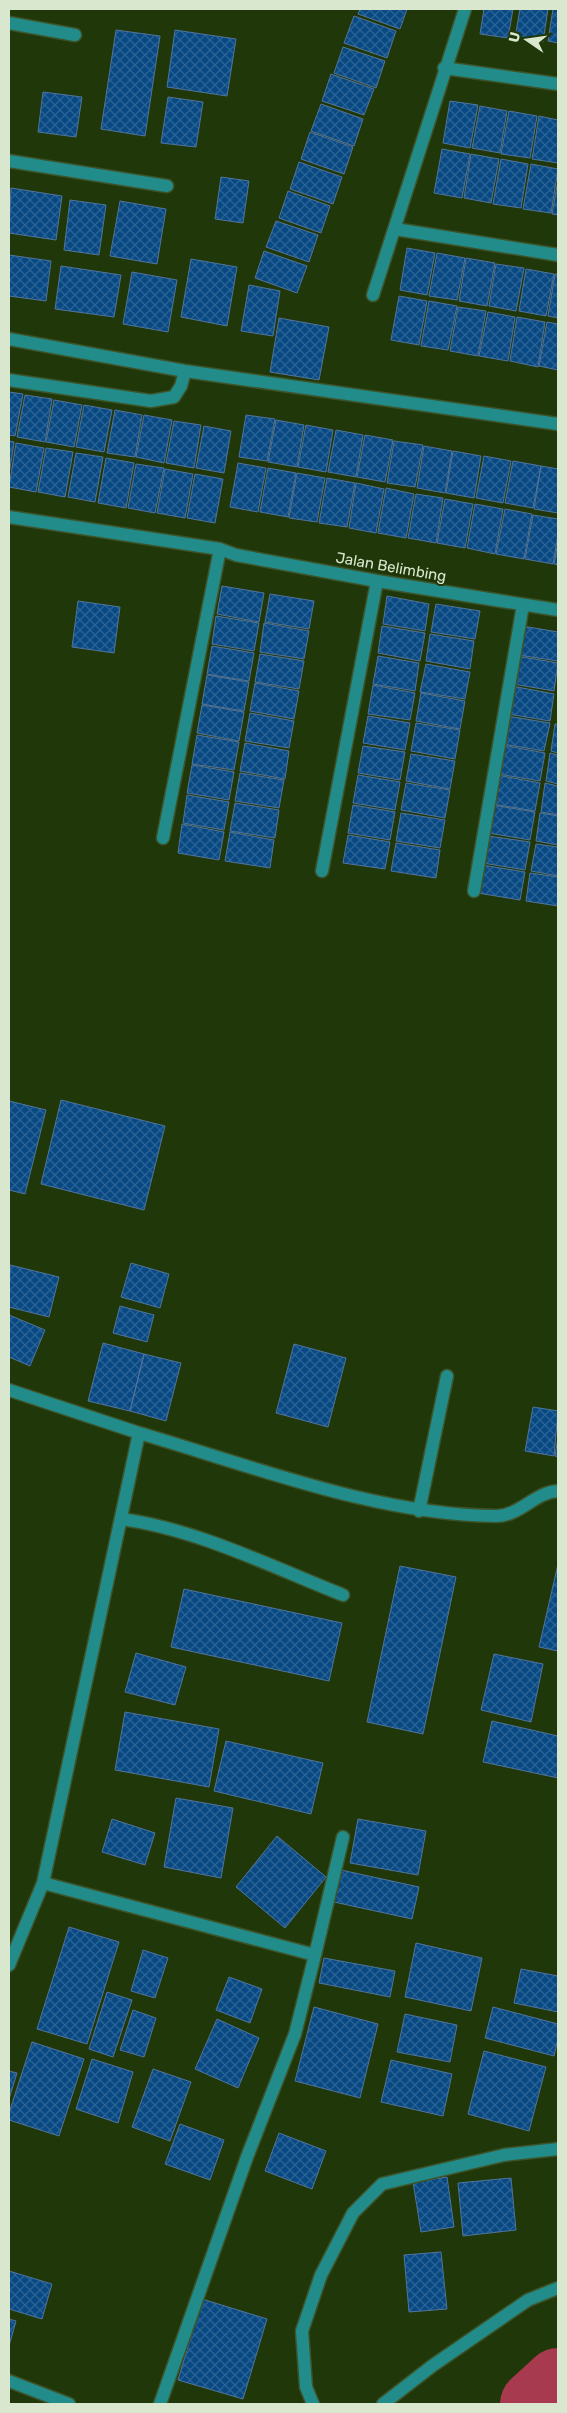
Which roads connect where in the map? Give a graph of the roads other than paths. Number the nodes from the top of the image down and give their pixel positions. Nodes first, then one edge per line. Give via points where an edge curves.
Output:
1 (465, 9) edge
2 (9, 23) edge
3 (75, 35) dead end
4 (444, 68) junction
5 (558, 84) edge
6 (9, 160) edge
7 (167, 186) dead end
8 (396, 229) junction
9 (558, 255) edge
10 (373, 295) dead end
11 (9, 339) edge
12 (185, 370) junction
13 (9, 380) edge
14 (558, 424) edge
15 (9, 517) edge
16 (220, 549) junction
17 (377, 581) junction
18 (523, 605) junction
19 (558, 610) edge
20 (163, 838) dead end
21 (322, 871) dead end
22 (474, 891) dead end
23 (447, 1376) dead end
24 (9, 1390) edge
25 (139, 1433) junction
26 (558, 1491) edge
27 (419, 1511) junction
28 (121, 1519) junction
29 (343, 1595) dead end
30 (343, 1837) dead end
31 (43, 1883) junction
32 (316, 1955) junction
33 (9, 1965) edge
34 (558, 2149) edge
35 (558, 2288) edge
36 (9, 2381) edge
37 (69, 2404) edge
38 (160, 2404) edge
39 (313, 2404) edge
40 (383, 2404) edge

1 - 4 street
2 - 3 street
4 - 5 street
4 - 8 street
6 - 7 street
8 - 9 street
8 - 10 street
11 - 12 street
12 - 13 street via 174,397 151,402
12 - 14 street
15 - 16 street, Jalan Belimbing
16 - 17 street, Jalan Belimbing via 236,555
16 - 20 street
17 - 18 street, Jalan Belimbing
17 - 21 street
18 - 19 street, Jalan Belimbing
18 - 22 street
23 - 27 street
24 - 25 street
25 - 27 street via 341,1493
25 - 28 street
26 - 27 street via 549,1492 521,1509 498,1516
28 - 29 street via 152,1523 192,1536
28 - 31 street
30 - 32 street
31 - 32 street
31 - 33 street
32 - 38 street via 295,2034 246,2157
34 - 39 street via 504,2155 382,2184 353,2213 321,2275 302,2331 306,2387
35 - 40 street via 528,2300
36 - 37 street

